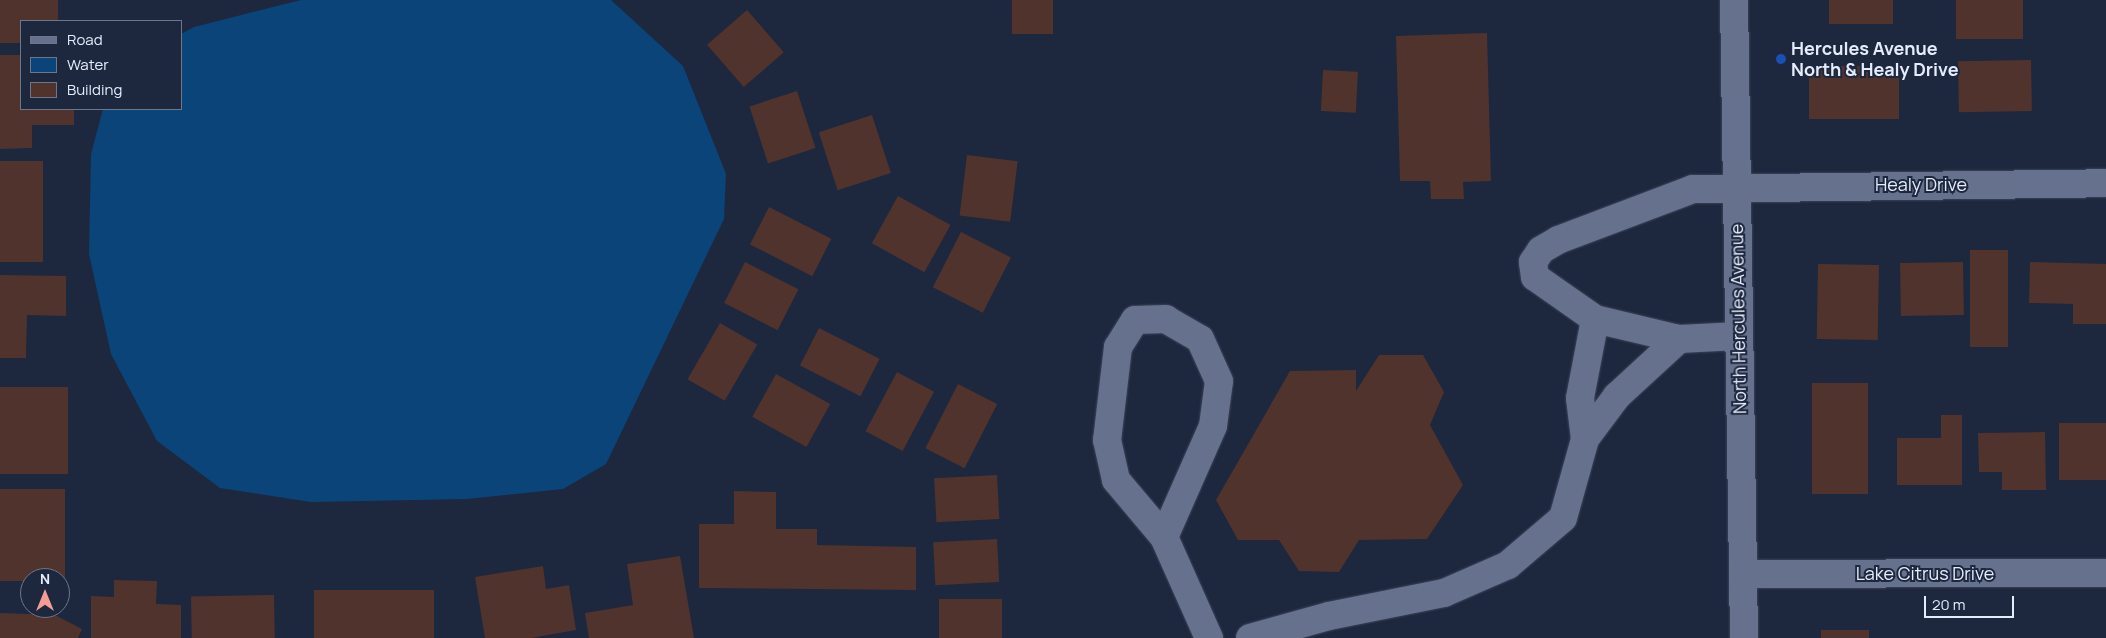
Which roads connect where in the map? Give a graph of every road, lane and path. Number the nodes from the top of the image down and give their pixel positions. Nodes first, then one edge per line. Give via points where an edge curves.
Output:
1 (1734, 0) edge
2 (2106, 183) edge
3 (1736, 185) junction
4 (1595, 319) junction
5 (1739, 336) junction
6 (1679, 339) junction
7 (1585, 439) junction
8 (1164, 536) junction
9 (2106, 573) edge
10 (1743, 574) junction
11 (1209, 638) edge
12 (1250, 638) edge
13 (1744, 638) edge

1 - 3 street, North Hercules Avenue
2 - 3 street, Healy Drive
3 - 4 street, Healy Drive via 1693,189 1541,250 1533,262 1535,276
3 - 5 street, North Hercules Avenue
4 - 6 street
4 - 7 street via 1580,398
5 - 6 street
5 - 10 street, North Hercules Avenue
6 - 7 street via 1617,396
7 - 12 street via 1563,518 1508,565 1444,593 1329,616
8 - 8 street via 1213,426 1219,381 1200,339 1166,319 1135,320 1118,347 1107,440 1116,480
8 - 11 street
9 - 10 street, Lake Citrus Drive
10 - 13 street, North Hercules Avenue

